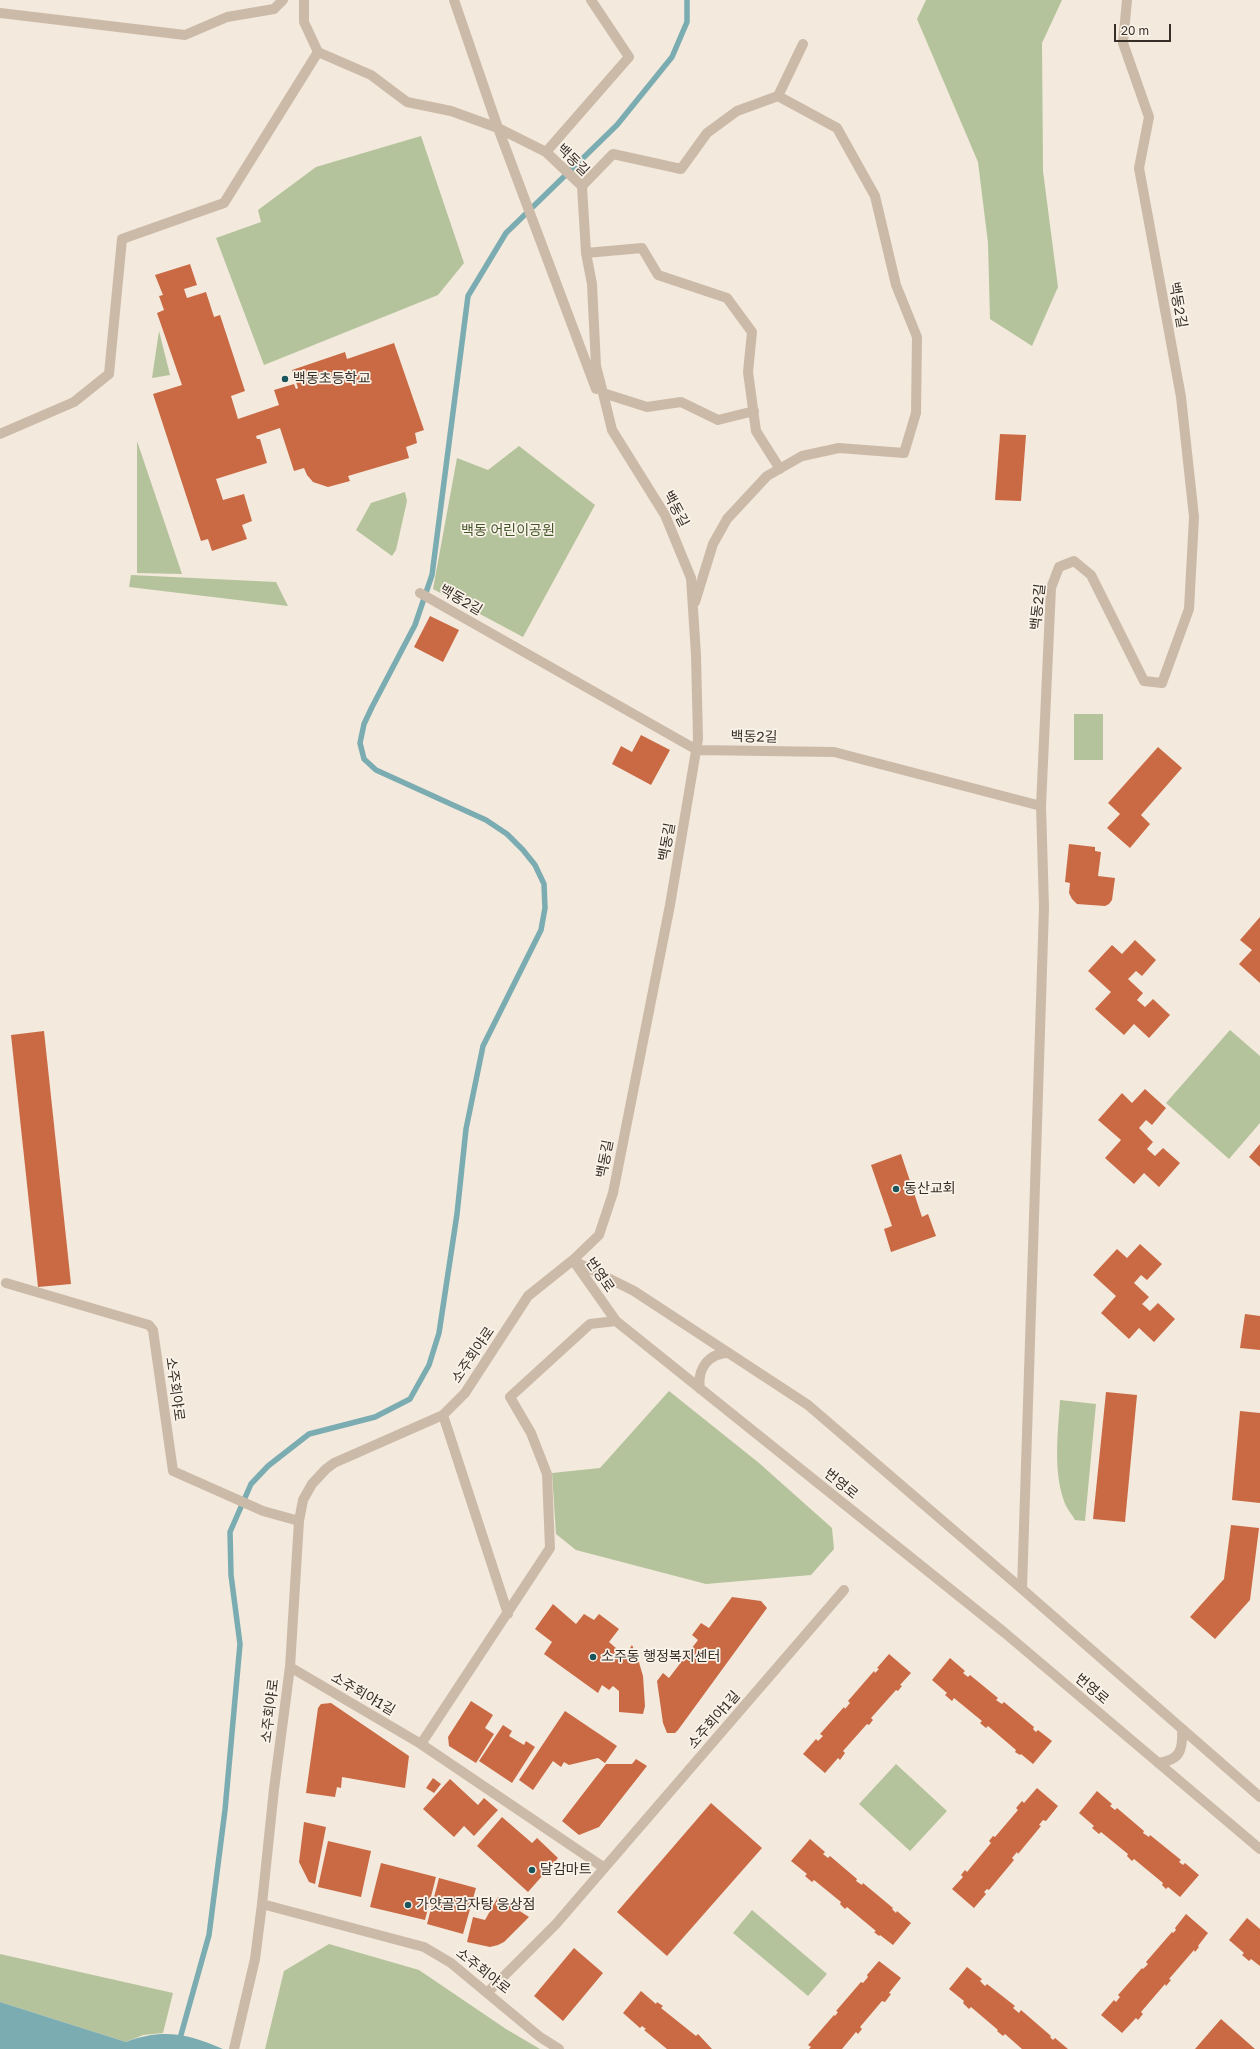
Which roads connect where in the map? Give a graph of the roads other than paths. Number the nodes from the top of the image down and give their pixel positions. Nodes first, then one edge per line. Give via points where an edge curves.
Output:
1 (283, 0) edge
2 (304, 0) edge
3 (454, 0) edge
4 (592, 0) edge
5 (1127, 0) edge
6 (0, 13) edge
7 (803, 44) dead end
8 (318, 52) junction
9 (778, 96) junction
10 (498, 128) junction
11 (546, 152) junction
12 (582, 186) junction
13 (586, 252) junction
14 (603, 393) junction
15 (754, 411) junction
16 (612, 430) junction
17 (0, 434) edge
18 (780, 469) junction
19 (420, 593) dead end
20 (693, 608) junction
21 (697, 750) junction
22 (1041, 806) junction
23 (573, 1260) junction
24 (6, 1283) dead end
25 (616, 1321) junction
26 (729, 1353) junction
27 (700, 1389) junction
28 (443, 1415) junction
29 (299, 1521) junction
30 (1022, 1589) junction
31 (844, 1590) dead end
32 (508, 1614) junction
33 (290, 1668) junction
34 (1182, 1729) junction
35 (421, 1744) junction
36 (1158, 1763) junction
37 (1260, 1797) edge
38 (1260, 1849) edge
39 (603, 1867) junction
40 (262, 1904) junction
41 (488, 1992) junction
42 (234, 2049) edge
43 (559, 2049) edge

1 - 6 street via 274,10 227,17 185,35
2 - 8 street via 304,22
3 - 10 street, 백동길
4 - 11 street via 629,57
5 - 22 street, 백동2길 via 1123,42 1149,117 1139,168 1181,397 1194,517 1189,609 1162,683 1144,681 1091,575 1074,561 1059,567 1051,588
7 - 9 street
8 - 10 street, 백동길 via 372,75 408,102 451,111
8 - 17 street via 224,204 122,239 109,374 74,402
9 - 12 street via 737,111 707,133 681,169 613,154
9 - 18 street via 837,128 875,196 896,285 917,337 916,413 904,453 839,448 802,456
10 - 11 street, 백동길
10 - 16 street, 백동길
11 - 12 street, 백동길
12 - 13 street, 백동길
13 - 14 street, 백동길 via 592,284 596,366
13 - 15 street via 642,248 658,274 726,298 752,332 748,372
14 - 15 street via 648,408 681,402 718,420
14 - 16 street, 백동길
15 - 18 street via 756,431
16 - 20 street, 백동길 via 665,515 691,578
18 - 20 street via 767,476 727,519 713,544
19 - 21 street, 백동2길
20 - 21 street, 백동길 via 697,670
21 - 22 street, 백동2길 via 834,752
21 - 23 street, 백동길 via 670,905 613,1193 599,1234
22 - 30 street via 1044,907
23 - 25 street, 번영로
23 - 26 street, 번영로 via 634,1291
23 - 28 street, 소주회야로 via 528,1296 465,1393
24 - 29 street, 소주회야로 via 149,1325 153,1330 173,1471 263,1511
25 - 27 street, 번영로
25 - 32 street via 590,1324 510,1397 530,1433 547,1474 550,1548
26 - 27 street via 715,1356 702,1367
26 - 30 street, 번영로 via 808,1405
27 - 36 street, 번영로 via 1005,1633
28 - 29 street, 소주회야로 via 334,1463 312,1484 303,1500
28 - 32 street
29 - 33 street, 소주회야로
30 - 34 street, 번영로
31 - 39 street, 소주회야1길
32 - 35 street
33 - 35 street, 소주회야1길
33 - 40 street, 소주회야로
34 - 36 street via 1182,1748 1178,1755 1171,1760
34 - 37 street, 번영로
35 - 39 street, 소주회야1길
36 - 38 street, 번영로
39 - 41 street, 소주회야1길 via 556,1924
40 - 41 street, 소주회야로 via 424,1947 451,1963
40 - 42 street, 소주회야로 via 255,1959
41 - 43 street, 소주회야로 via 540,2037

